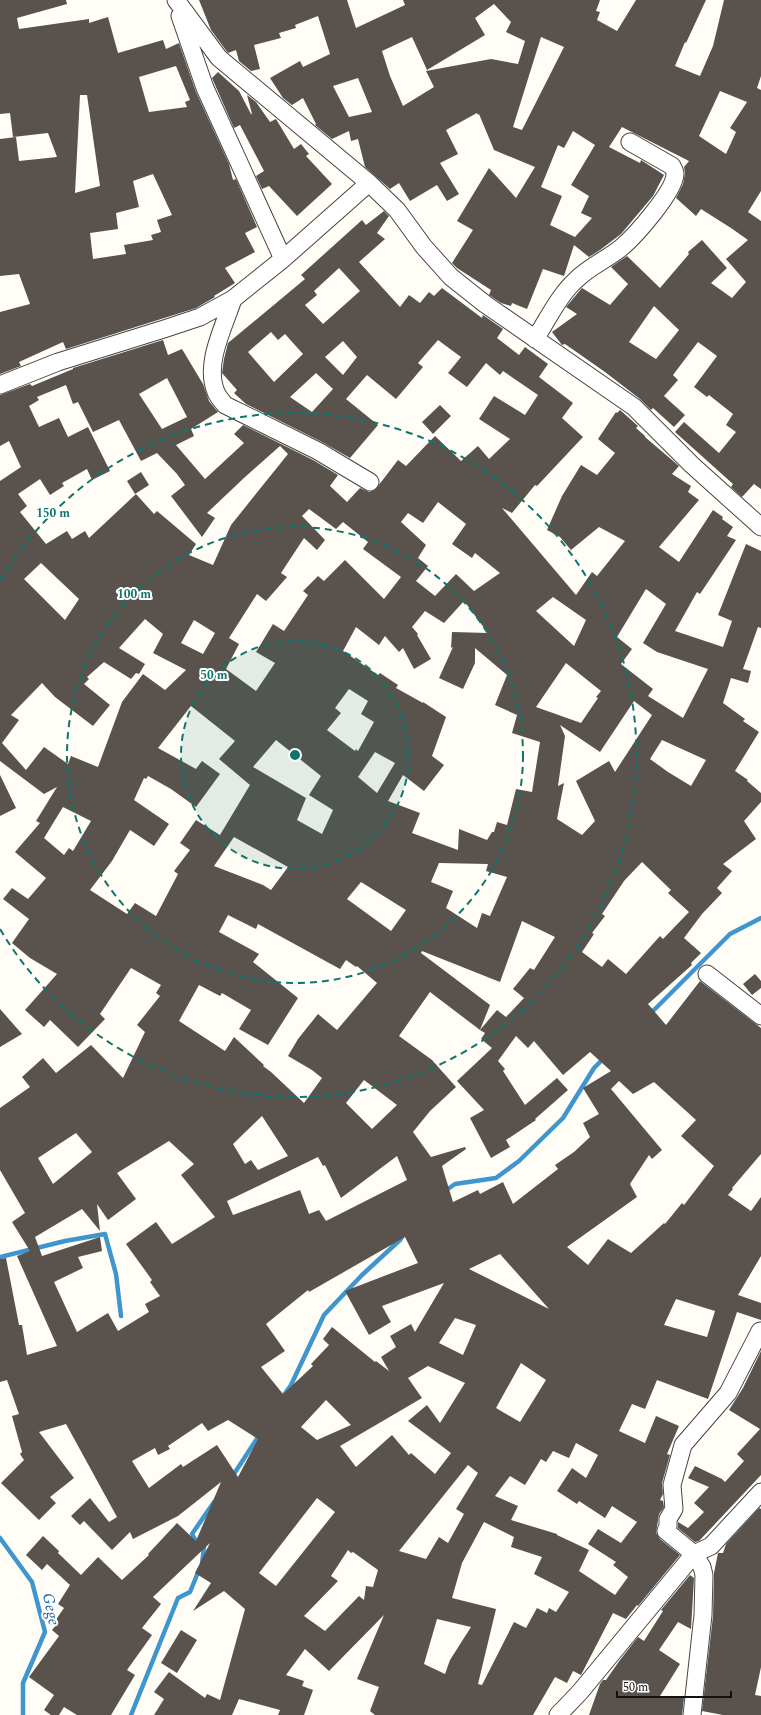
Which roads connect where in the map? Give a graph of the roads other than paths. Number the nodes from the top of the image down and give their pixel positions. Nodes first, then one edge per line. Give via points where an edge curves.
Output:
1 (175, 0) edge
2 (630, 142) dead end
3 (369, 183) junction
4 (283, 259) junction
5 (233, 299) junction
6 (535, 339) junction
7 (0, 385) edge
8 (370, 482) dead end
9 (761, 527) edge
10 (707, 974) dead end
11 (761, 1016) edge
12 (760, 1331) dead end
13 (761, 1492) edge
14 (694, 1554) junction
15 (558, 1715) edge
16 (692, 1715) edge

1 - 3 street via 219,58
1 - 4 street via 205,88
2 - 6 street via 672,166 676,173 674,181 664,200 635,234 567,289
3 - 4 street
3 - 6 street via 397,210 424,247 451,277
4 - 5 street
5 - 7 street via 200,317 58,362
5 - 8 street via 212,363 217,393 225,405 318,451
6 - 9 street via 634,407 692,465
10 - 11 street
12 - 14 street via 728,1392 683,1445 678,1459 672,1485 674,1509 668,1519 666,1531
13 - 14 street via 711,1546
14 - 15 street
14 - 16 street via 704,1575 703,1615

